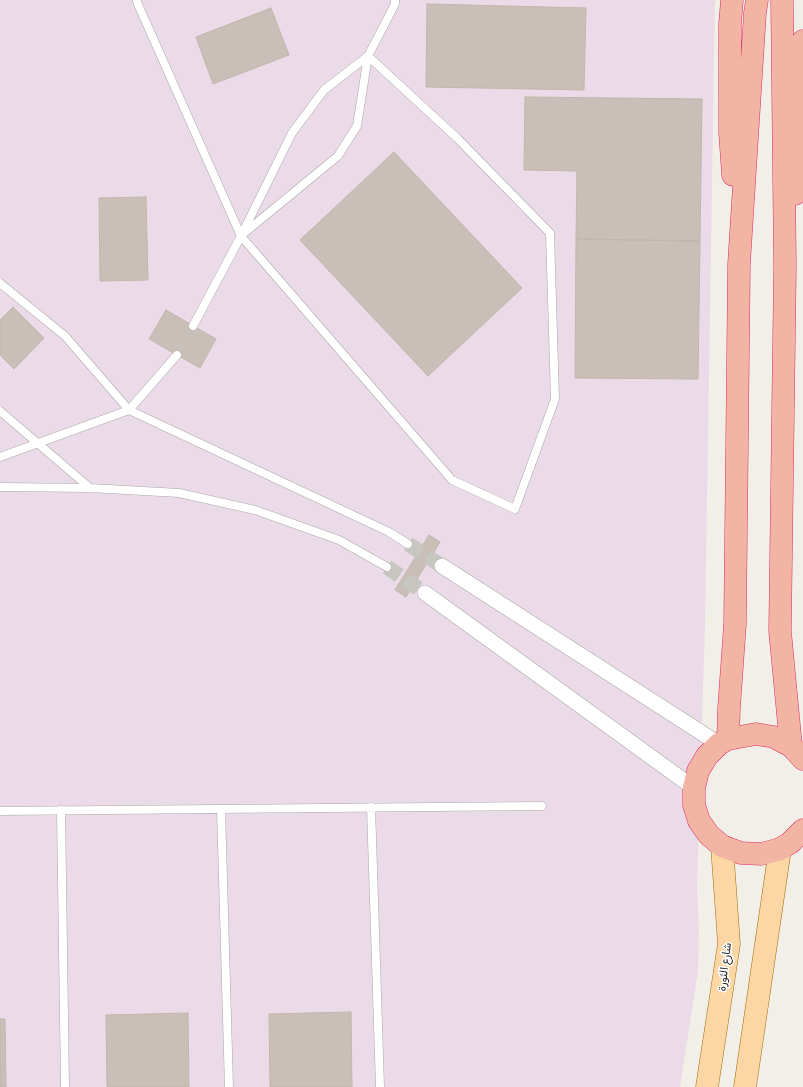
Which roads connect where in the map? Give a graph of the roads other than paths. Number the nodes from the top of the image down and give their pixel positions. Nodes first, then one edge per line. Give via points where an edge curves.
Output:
1 (137, 0) edge
2 (395, 0) edge
3 (732, 0) edge
4 (757, 0) edge
5 (782, 0) edge
6 (803, 41) edge
7 (368, 56) junction
8 (241, 236) junction
9 (739, 264) junction
10 (785, 266) junction
11 (0, 283) edge
12 (193, 326) dead end
13 (177, 355) dead end
14 (130, 410) junction
15 (0, 411) edge
16 (38, 443) junction
17 (0, 457) edge
18 (0, 487) edge
19 (90, 488) junction
20 (408, 544) tunnel mouth
21 (442, 566) tunnel mouth
22 (387, 567) tunnel mouth
23 (424, 593) tunnel mouth
24 (724, 742) junction
25 (797, 752) edge
26 (694, 788) junction
27 (542, 806) dead end
28 (371, 807) junction
29 (221, 809) junction
30 (61, 810) junction
31 (0, 811) edge
32 (803, 830) edge
33 (722, 846) junction
34 (780, 849) junction
35 (65, 1087) edge
36 (229, 1087) edge
37 (380, 1087) edge
38 (707, 1087) edge
39 (745, 1087) edge

1 - 8 lane
2 - 7 lane
3 - 9 highway via 730,133
4 - 9 highway
5 - 10 highway
6 - 10 highway via 803,137
7 - 8 lane via 324,90 292,133
7 - 8 lane via 357,126 338,156
7 - 8 lane via 457,138 550,233 555,399 515,509 452,480
8 - 12 lane
9 - 24 highway via 735,624
10 - 25 highway via 780,631
11 - 14 lane via 66,336
13 - 14 lane
14 - 16 lane
14 - 20 lane via 390,532
15 - 16 lane
16 - 17 lane
16 - 19 lane
18 - 19 lane
19 - 22 lane via 179,493 256,510 339,540
21 - 24 street
23 - 26 street
24 - 25 highway via 756,734 774,737
24 - 26 highway via 707,756 698,771
26 - 33 highway via 694,805 700,821 709,835
27 - 28 lane
28 - 29 lane
28 - 37 lane
29 - 30 lane
29 - 36 lane
30 - 31 lane
30 - 35 lane
32 - 34 highway
33 - 34 highway via 747,854 761,854
33 - 38 main road, شارع الثورة via 729,944
34 - 39 main road

